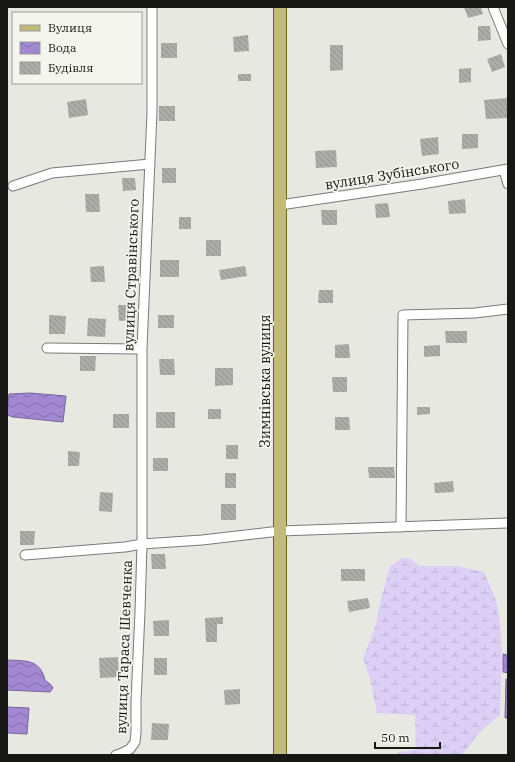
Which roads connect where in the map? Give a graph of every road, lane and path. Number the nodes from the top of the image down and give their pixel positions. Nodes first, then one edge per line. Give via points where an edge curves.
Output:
1 (152, 7) edge
2 (280, 7) edge
3 (493, 7) edge
4 (508, 44) edge
5 (150, 164) junction
6 (506, 170) edge
7 (508, 184) edge
8 (13, 186) dead end
9 (280, 205) junction
10 (508, 309) edge
11 (47, 348) dead end
12 (142, 349) junction
13 (508, 523) edge
14 (401, 527) junction
15 (280, 531) junction
16 (142, 548) junction
17 (25, 555) dead end
18 (116, 755) edge
19 (280, 755) edge

1 - 5 street, вулиця Стравінського
2 - 9 main road, Зимнівська вулиця
3 - 4 street
5 - 8 street via 52,173
5 - 12 street, вулиця Стравінського
6 - 7 street
6 - 9 street, вулиця Зубінського
9 - 15 main road, Зимнівська вулиця
10 - 14 street via 475,313 403,315
11 - 12 street
12 - 16 street, вулиця Стравінського
13 - 14 street
14 - 15 street
15 - 16 street
15 - 19 main road, Зимнівська вулиця
16 - 17 street via 125,547
16 - 18 street, вулиця Тараса Шевченка via 135,742 130,749

